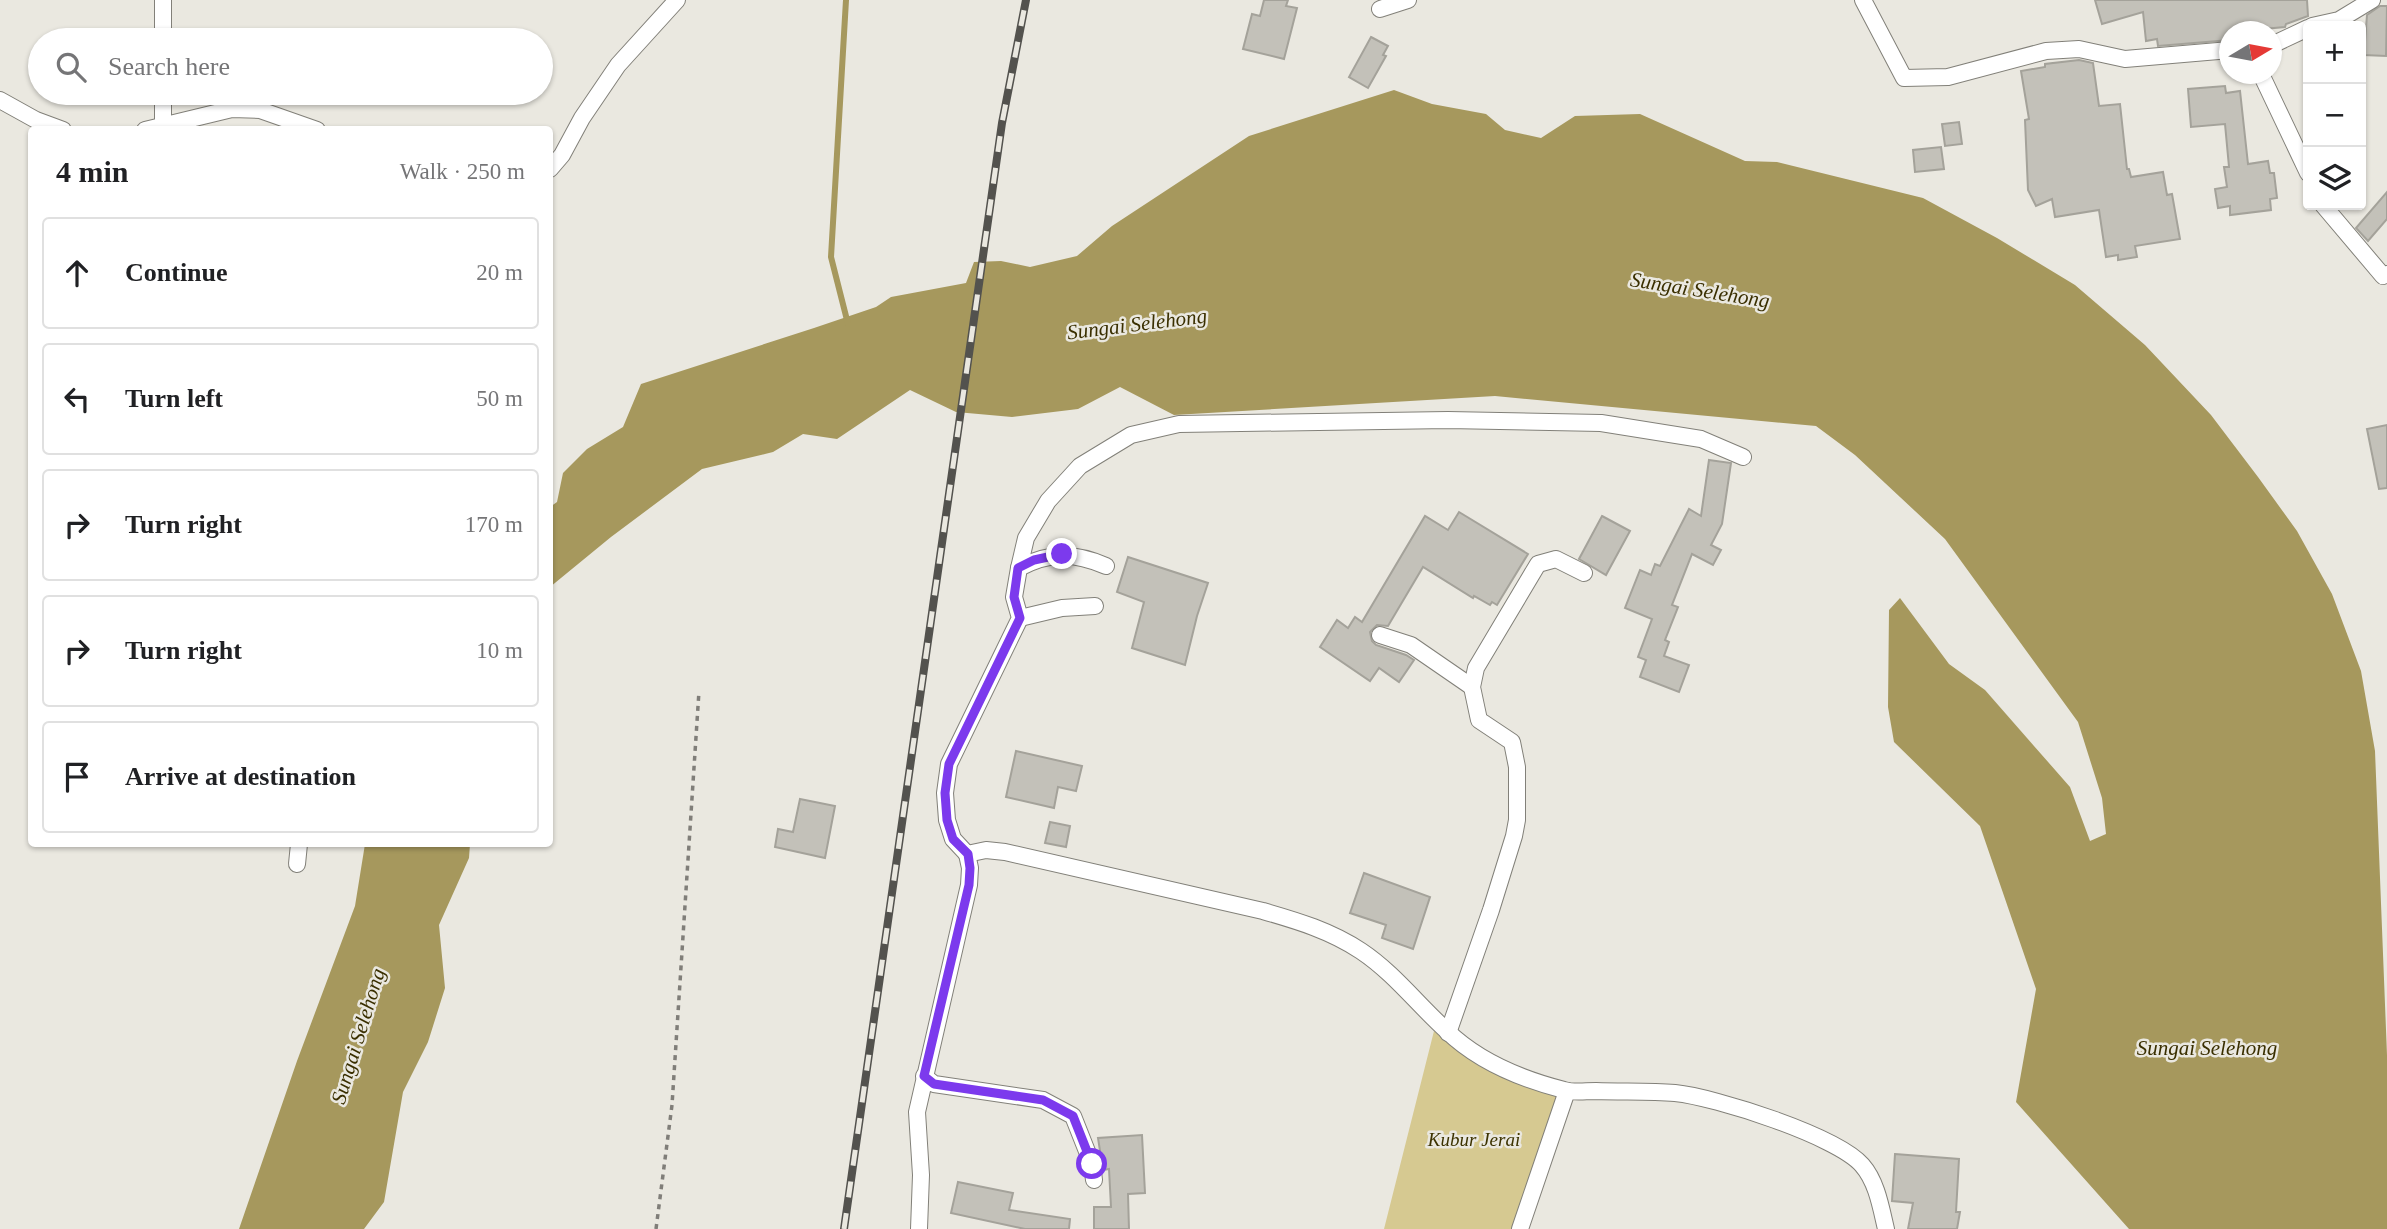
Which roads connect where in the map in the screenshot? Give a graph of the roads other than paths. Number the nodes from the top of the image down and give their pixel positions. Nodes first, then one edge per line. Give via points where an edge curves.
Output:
1 (163, 0) edge
2 (677, 0) edge
3 (1408, 0) edge
4 (1863, 0) edge
5 (2372, 0) edge
6 (1380, 9) dead end
7 (2336, 21) edge
8 (163, 28) edge
9 (2303, 30) edge
10 (2282, 40) edge
11 (2219, 51) edge
12 (2267, 84) edge
13 (0, 100) edge
14 (163, 105) edge
15 (163, 125) junction
16 (52, 126) edge
17 (159, 126) edge
18 (306, 126) edge
19 (2303, 162) edge
20 (553, 166) edge
21 (2327, 210) edge
22 (2386, 277) edge
23 (1743, 457) dead end
24 (1106, 566) dead end
25 (1018, 568) junction
26 (1584, 573) dead end
27 (1095, 606) dead end
28 (1020, 618) junction
29 (1380, 635) dead end
30 (1472, 687) junction
31 (299, 847) edge
32 (968, 854) junction
33 (297, 864) dead end
34 (1448, 1033) junction
35 (924, 1076) junction
36 (1567, 1091) junction
37 (1094, 1180) dead end
38 (919, 1229) edge
39 (1521, 1229) edge
40 (1886, 1229) edge

1 - 8 street
2 - 20 street via 618,65
3 - 6 street
4 - 11 street via 1904,78 1948,77 2046,51 2079,49 2125,59
5 - 7 street
9 - 10 street
12 - 19 street
13 - 16 street
14 - 15 street
15 - 17 street
15 - 18 street via 232,109 260,110
21 - 22 street
23 - 25 street via 1700,439 1601,423 1179,424 1131,435 1080,466 1048,501 1026,538
24 - 25 street via 1062,554
25 - 28 street via 1014,597
26 - 30 street via 1556,559 1538,564 1476,668
27 - 28 street
28 - 32 street via 949,764 947,820 953,839
29 - 30 street via 1411,645
30 - 34 street via 1479,720 1511,742 1516,753 1517,820
31 - 33 street
32 - 34 street via 1005,852 1302,922 1362,951
32 - 35 street via 969,885
34 - 36 street via 1478,1057
35 - 37 street via 934,1084 1043,1100 1073,1116
35 - 38 street via 917,1112
36 - 39 street
36 - 40 street via 1700,1097 1825,1140 1863,1166 1875,1187

